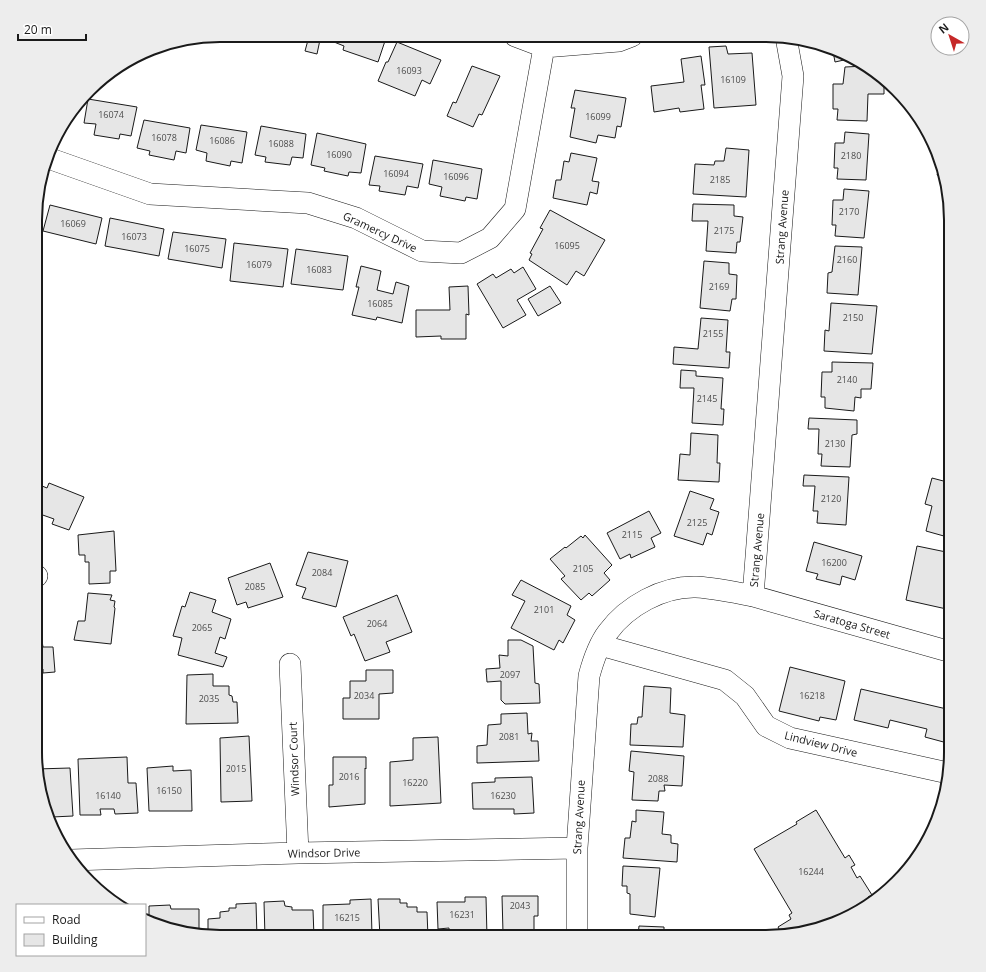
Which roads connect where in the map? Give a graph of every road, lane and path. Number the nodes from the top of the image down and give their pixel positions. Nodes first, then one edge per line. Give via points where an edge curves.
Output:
1 (530, 42) edge
2 (608, 42) edge
3 (787, 44) edge
4 (544, 48) junction
5 (53, 160) edge
6 (753, 596) junction
7 (600, 644) junction
8 (944, 650) edge
9 (290, 664) dead end
10 (943, 773) edge
11 (577, 848) junction
12 (298, 853) junction
13 (78, 860) edge
14 (577, 930) edge

1 - 4 street
2 - 4 street
3 - 6 street, Strang Avenue via 793,76
4 - 5 street, Gramercy Drive via 515,209 490,238 461,253 422,251 356,218 308,203 150,194
6 - 7 street, Strang Avenue via 695,587 674,589 637,605 620,618
6 - 8 street, Saratoga Street
7 - 10 street, Lindview Drive via 725,680 745,696 766,726 790,738
7 - 11 street, Strang Avenue via 589,676
9 - 12 street, Windsor Court
11 - 12 street, Windsor Drive
11 - 14 street, Strang Avenue
12 - 13 street, Windsor Drive

